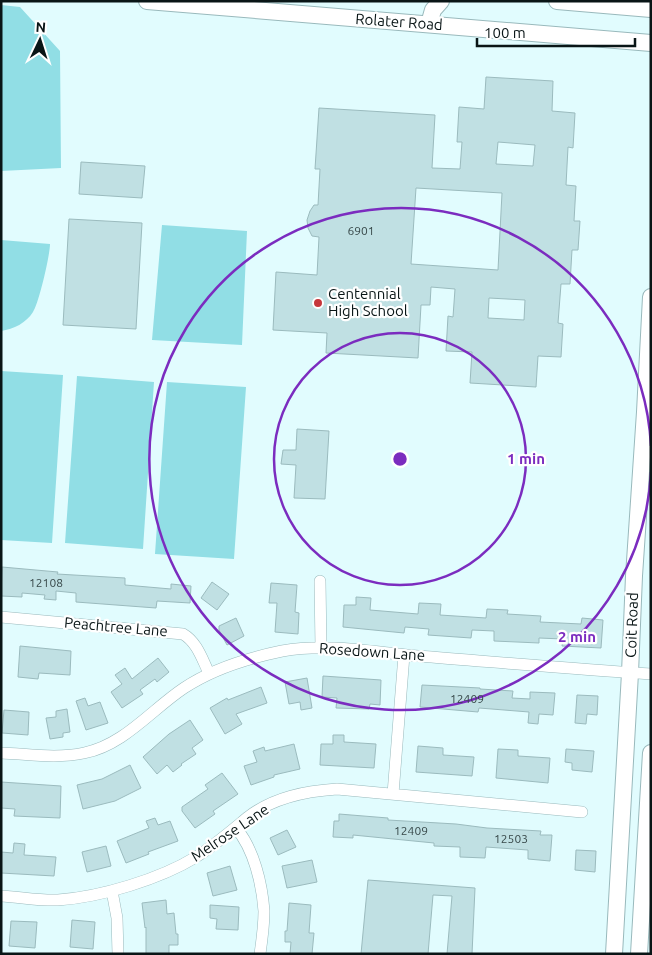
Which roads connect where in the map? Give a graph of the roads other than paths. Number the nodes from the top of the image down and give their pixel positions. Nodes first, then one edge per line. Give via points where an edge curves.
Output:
1 (147, 1) edge
2 (441, 1) edge
3 (557, 1) edge
4 (307, 8) edge
5 (651, 9) edge
6 (429, 24) junction
7 (651, 44) edge
8 (651, 297) edge
9 (648, 419) edge
10 (320, 581) dead end
11 (1, 617) edge
12 (322, 648) junction
13 (404, 655) junction
14 (209, 673) junction
15 (630, 673) junction
16 (651, 674) edge
17 (1, 752) edge
18 (651, 753) edge
19 (393, 794) junction
20 (582, 812) dead end
21 (236, 828) junction
22 (112, 891) junction
23 (1, 896) edge
24 (118, 954) edge
25 (260, 954) edge
26 (614, 954) edge
27 (639, 954) edge

1 - 4 main road, Rolater Road
2 - 6 main road via 433,10
3 - 5 main road
4 - 6 main road, Rolater Road
6 - 7 main road, Rolater Road
8 - 9 main road, Coit Road
9 - 15 main road, Coit Road via 634,576
10 - 12 street
11 - 14 street, Peachtree Lane via 183,634 194,644
12 - 13 street, Rosedown Lane
12 - 14 street, Rosedown Lane via 268,655
13 - 15 street, Rosedown Lane
13 - 19 street
14 - 17 street, Rosedown Lane via 184,688 129,732 86,753 56,756
15 - 16 street, Rosedown Lane
15 - 26 main road, Coit Road
18 - 27 main road
19 - 20 street, Melrose Lane
19 - 21 street, Melrose Lane via 338,789 304,793 256,811
21 - 22 street, Melrose Lane via 177,867
21 - 25 street via 250,852 261,889 264,912
22 - 23 street, Melrose Lane via 57,900
22 - 24 street

